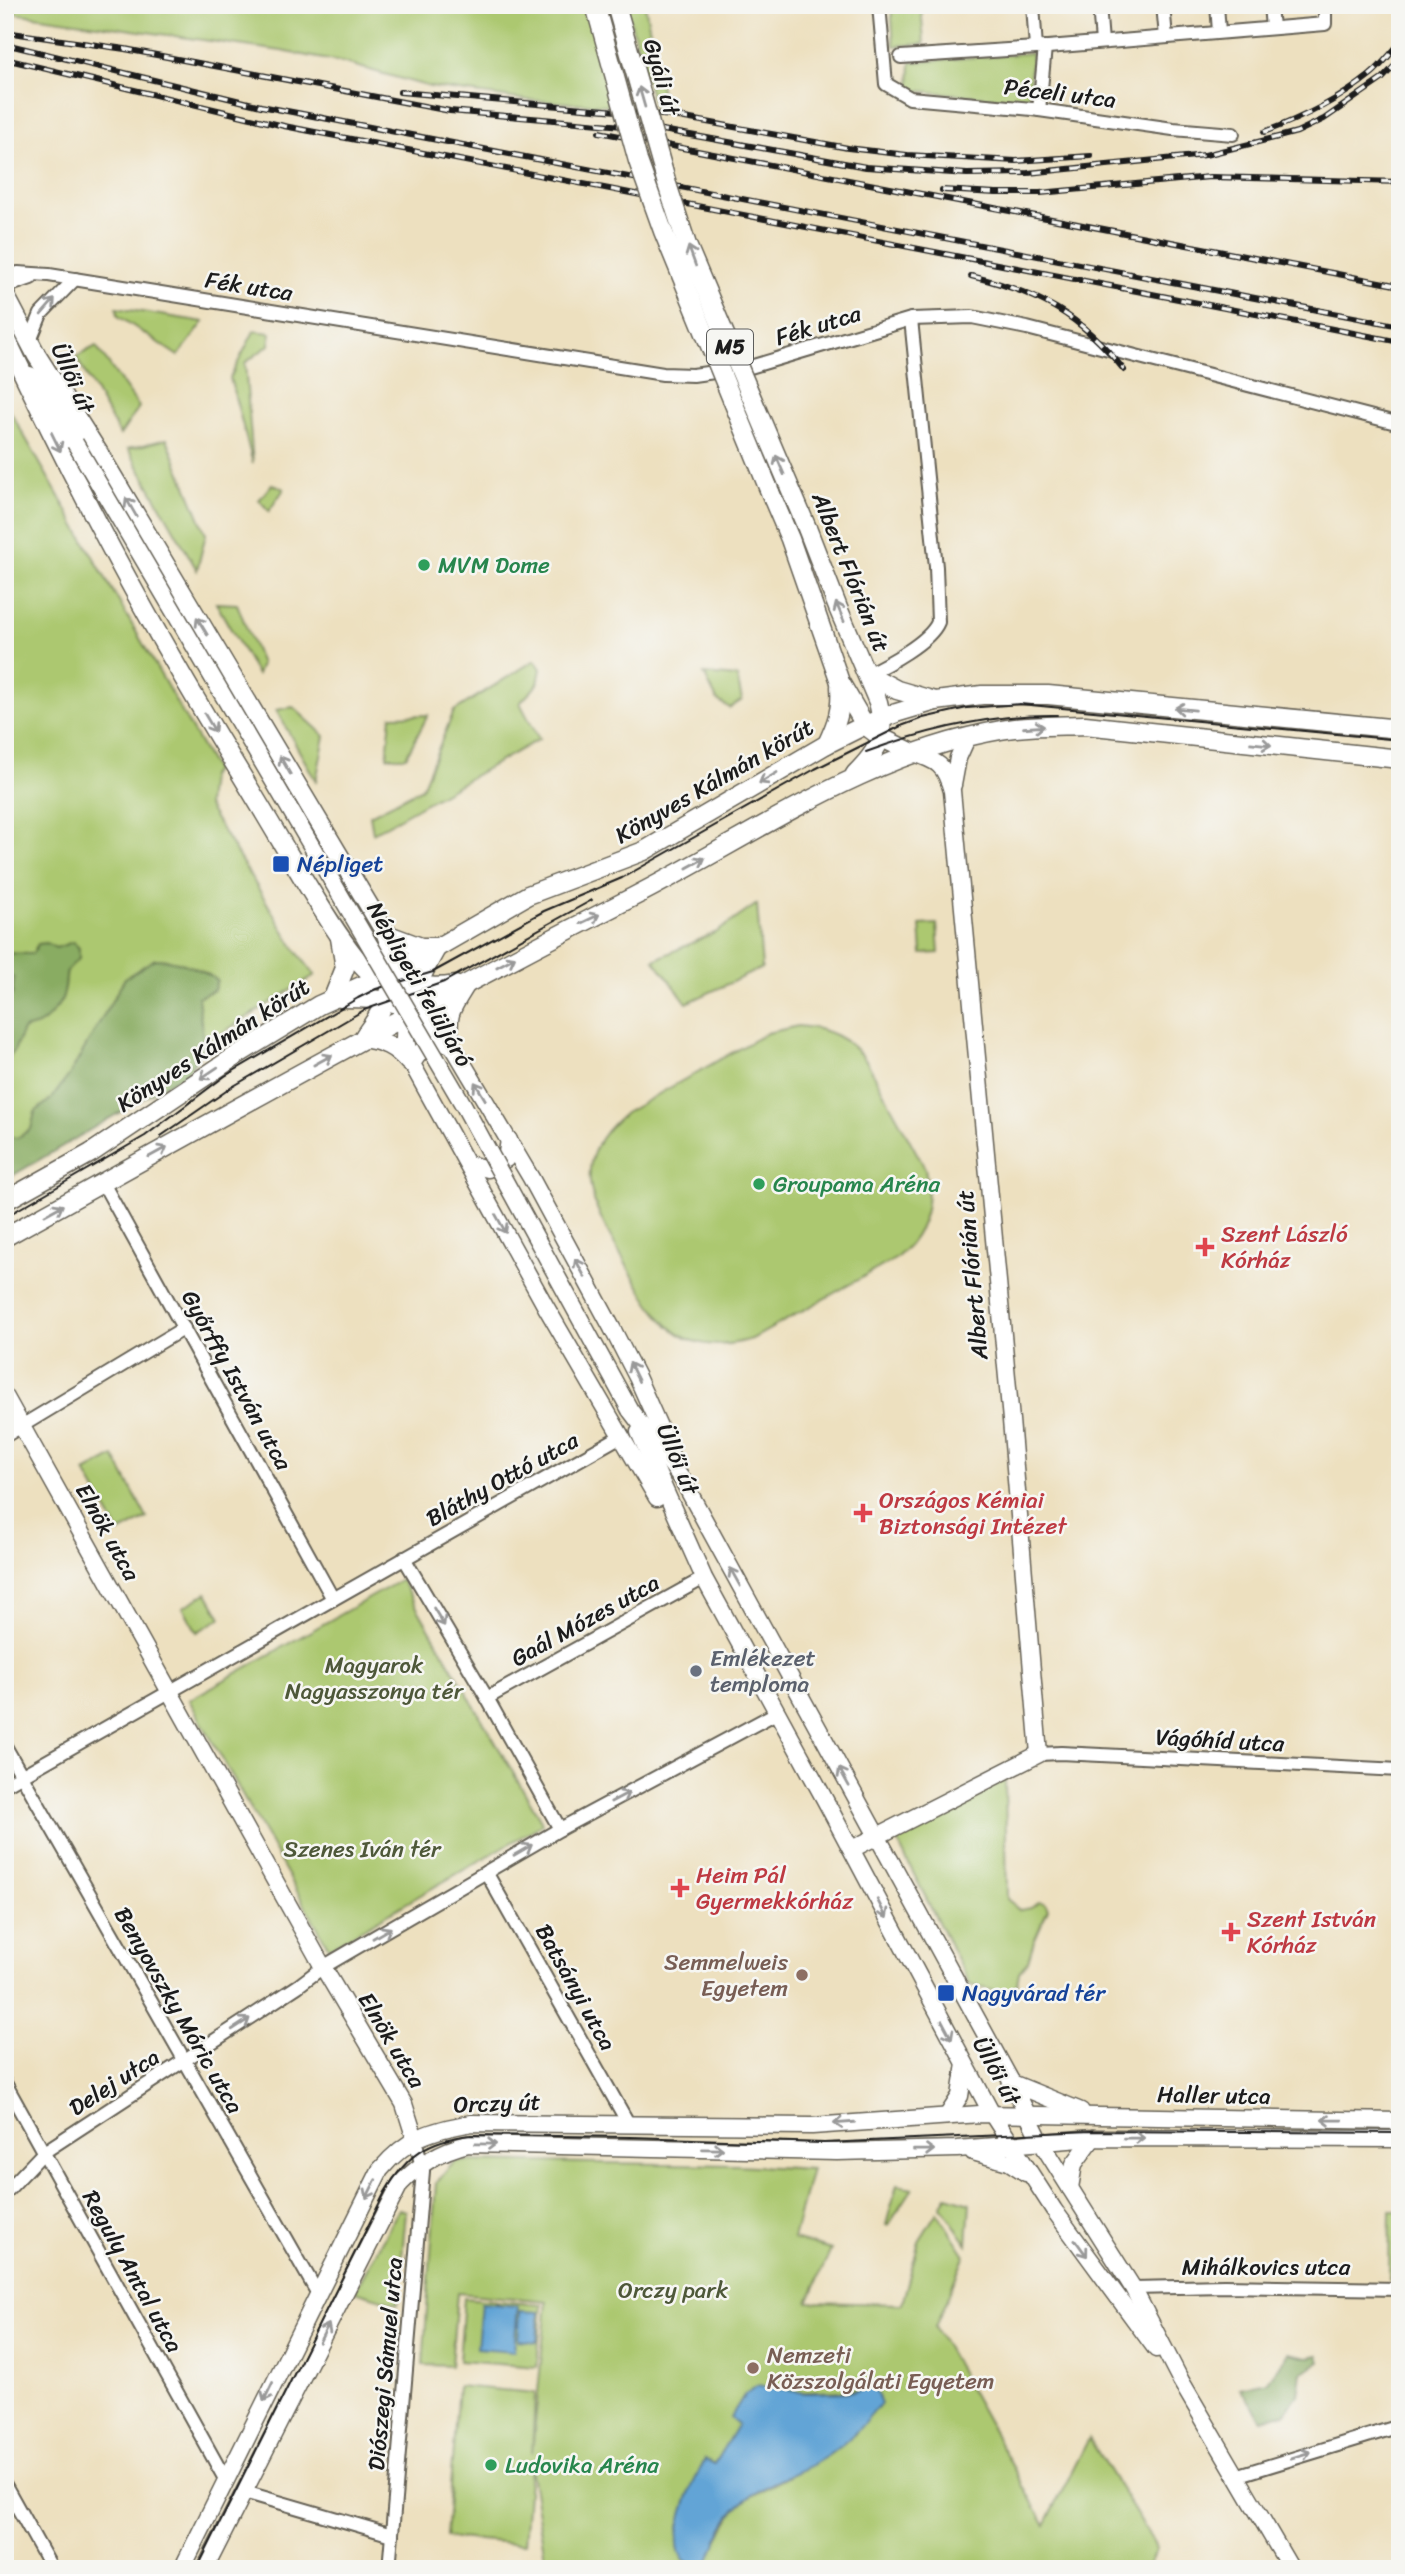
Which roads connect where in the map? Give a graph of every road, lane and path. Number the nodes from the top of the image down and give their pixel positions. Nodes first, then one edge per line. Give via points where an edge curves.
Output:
1 (595, 5) edge
2 (616, 5) edge
3 (879, 5) edge
4 (1033, 5) edge
5 (1099, 5) edge
6 (1163, 5) edge
7 (1217, 5) edge
8 (1270, 5) edge
9 (1325, 5) edge
10 (1272, 28) junction
11 (1219, 32) junction
12 (1166, 37) junction
13 (1102, 42) junction
14 (1041, 48) junction
15 (901, 57) dead end
16 (1039, 110) junction
17 (1233, 134) dead end
18 (638, 161) joint
19 (661, 162) joint
20 (49, 275) junction
21 (5, 276) edge
22 (75, 279) junction
23 (5, 287) edge
24 (5, 295) edge
25 (911, 319) junction
26 (5, 336) edge
27 (33, 348) junction
28 (1400, 424) edge
29 (75, 443) junction
30 (867, 674) junction
31 (840, 682) junction
32 (936, 701) junction
33 (882, 718) junction
34 (865, 724) junction
35 (1400, 729) edge
36 (881, 738) junction
37 (967, 738) junction
38 (827, 744) junction
39 (913, 753) junction
40 (1400, 759) edge
41 (850, 779) junction
42 (952, 791) junction
43 (334, 848) junction
44 (295, 865) junction
45 (355, 882) junction
46 (319, 902) junction
47 (339, 934) junction
48 (386, 934) junction
49 (438, 947) junction
50 (389, 976) junction
51 (467, 982) junction
52 (417, 987) junction
53 (333, 998) junction
54 (385, 1000) junction
55 (412, 1011) junction
56 (363, 1038) junction
57 (450, 1043) junction
58 (412, 1065) junction
59 (509, 1140) junction
60 (468, 1164) junction
61 (103, 1182) junction
62 (5, 1201) edge
63 (5, 1237) edge
64 (184, 1328) junction
65 (5, 1396) edge
66 (630, 1410) junction
67 (22, 1426) junction
68 (5, 1436) edge
69 (621, 1436) junction
70 (682, 1479) junction
71 (404, 1558) junction
72 (694, 1558) junction
73 (704, 1578) junction
74 (333, 1599) junction
75 (170, 1691) junction
76 (487, 1698) junction
77 (778, 1712) junction
78 (5, 1746) edge
79 (1039, 1754) junction
80 (1400, 1770) edge
81 (22, 1776) junction
82 (5, 1785) edge
83 (560, 1829) junction
84 (877, 1837) junction
85 (852, 1849) junction
86 (486, 1872) junction
87 (323, 1967) junction
88 (184, 2061) junction
89 (965, 2064) junction
90 (5, 2083) edge
91 (1012, 2083) junction
92 (992, 2114) junction
93 (947, 2116) junction
94 (1028, 2116) junction
95 (1094, 2116) junction
96 (1400, 2121) edge
97 (628, 2123) junction
98 (1093, 2138) junction
99 (415, 2139) junction
100 (1400, 2139) edge
101 (1041, 2143) junction
102 (1010, 2144) junction
103 (957, 2149) junction
104 (44, 2152) junction
105 (422, 2163) junction
106 (1032, 2178) junction
107 (1070, 2188) junction
108 (5, 2193) edge
109 (1133, 2288) junction
110 (1400, 2289) edge
111 (317, 2294) junction
112 (1181, 2381) junction
113 (1400, 2426) edge
114 (1236, 2476) junction
115 (225, 2479) junction
116 (5, 2485) edge
117 (244, 2492) junction
118 (392, 2535) junction
119 (52, 2569) edge
120 (181, 2569) edge
121 (205, 2569) edge
122 (389, 2569) edge
123 (1291, 2569) edge

1 - 18 main road, Gyáli út / M5, bridge
19 -> 2 main road, Gyáli út / M5, bridge
3 - 16 street, Péceli utca via 886,84 898,93 910,98
4 - 14 street
5 - 13 street
6 - 12 street
7 - 11 street
8 - 10 street
9 - 10 street via 1325,24
10 - 11 street
11 - 12 street
12 - 13 street
13 - 14 street
14 - 15 street
14 - 16 street
16 - 17 street, Péceli utca
18 - 31 main road, Albert Flórián út / M5, bridge via 790,539
30 -> 19 main road, Albert Flórián út / M5, bridge via 699,276
20 - 21 street, Fék utca
20 - 22 street, Fék utca
20 - 23 street, Fék utca
22 - 25 street, Fék utca via 663,374 750,367
27 -> 22 street via 41,314
24 - 27 main road, Üllői út
25 - 28 street, Fék utca via 972,317 1027,328
25 - 30 street, Albert Flórián út via 938,622 930,634
26 - 29 main road, Üllői út
26 -> 44 main road via 58,448 175,664
27 - 29 main road, Üllői út
43 -> 27 main road
29 - 66 main road, Népligeti felüljáró, bridge via 458,1094
30 - 32 main road via 897,690
30 - 33 main road, M5
31 - 34 main road, Albert Flórián út
31 - 38 main road, M5 via 839,720
32 - 33 main road, Könyves Kálmán körút
35 -> 32 main road, Könyves Kálmán körút via 1048,695 982,695
33 - 34 main road, Könyves Kálmán körút
33 - 36 main road, M5
34 - 36 main road, Albert Flórián út
34 - 38 main road, Könyves Kálmán körút
36 - 39 main road, Albert Flórián út
36 - 41 main road via 877,750
37 - 39 main road
37 -> 40 main road via 1000,730 1085,725
37 - 42 main road, Albert Flórián út
38 -> 49 main road, Könyves Kálmán körút via 644,851 528,895
39 - 41 main road
39 - 42 main road, Albert Flórián út via 937,762 947,772
51 -> 41 main road
42 - 79 main road, Albert Flórián út
43 - 44 main road via 307,848 299,852
43 - 45 main road
44 - 46 main road
45 - 46 main road via 346,900 337,905
45 - 48 main road
46 - 47 main road
47 - 50 main road via 365,969
47 - 53 main road via 345,968
48 - 49 main road via 421,947
48 - 50 main road via 393,954
49 - 50 main road, Könyves Kálmán körút
49 - 52 main road
50 - 52 main road
50 - 53 main road, Könyves Kálmán körút
50 - 54 main road
51 - 52 main road
51 - 55 main road
51 - 57 main road via 447,1020
52 - 55 main road
53 - 54 main road
53 -> 62 main road, Könyves Kálmán körút via 237,1055 91,1153
54 - 55 main road
54 - 56 main road
55 - 56 main road
55 - 57 main road via 427,1019
55 - 58 main road via 404,1040
56 - 58 main road via 383,1040
61 -> 56 main road
57 - 58 main road via 421,1050
59 -> 57 main road
58 - 60 main road
59 - 60 main road via 506,1159 488,1169
70 -> 59 main road via 619,1340
60 -> 69 main road
63 -> 61 main road
61 - 64 street, Győrffy István utca
64 - 67 street
64 - 74 street, Győrffy István utca
65 - 67 main road, Elnök utca
66 - 70 main road, Üllői út
66 - 72 main road, Üllői út
67 - 68 street
67 - 75 main road, Elnök utca
69 - 71 street, Bláthy Ottó utca
69 - 72 main road
84 -> 70 main road, Üllői út
71 - 74 street
71 -> 76 street
72 - 73 main road, Üllői út
73 - 76 street, Gaál Mózes utca
73 - 77 main road, Üllői út
74 - 75 street
75 - 81 street
75 - 87 main road
76 - 83 street
83 -> 77 street
77 - 85 main road, Üllői út
78 - 81 street, Benyovszky Móric utca
79 - 80 street, Vágóhíd utca
79 - 84 main road
81 - 82 street
81 - 88 street, Benyovszky Móric utca
86 -> 83 street
84 - 85 main road
84 - 91 main road, Üllői út
85 -> 89 main road, Üllői út
87 -> 86 street
86 - 97 street, Batsányi utca
88 -> 87 street, Delej utca
87 - 99 main road, Elnök utca via 404,2104
88 - 104 street, Delej utca
88 - 111 street, Benyovszky Móric utca
89 - 92 main road, Üllői út
89 - 93 main road via 960,2096
90 - 104 street, Reguly Antal utca
91 - 94 main road, Üllői út
91 - 95 main road
92 - 93 main road, Orczy út
92 - 94 main road, Orczy út
92 - 102 main road, Üllői út
93 -> 97 main road, Orczy út via 812,2126
94 - 95 main road, Haller utca
94 - 101 main road, Üllői út
96 -> 95 main road, Haller utca
97 - 99 main road, Orczy út via 472,2123
98 -> 100 main road, Haller utca
98 - 101 main road, Haller utca
98 - 107 main road via 1074,2164
99 - 105 street
99 -> 111 main road, Orczy út via 380,2170
101 - 102 main road, Haller utca
101 - 107 main road, Üllői út
102 - 103 main road, Orczy út
102 - 106 main road, Üllői út
105 -> 103 main road, Orczy út via 468,2144 837,2152
103 - 106 main road via 1009,2162
104 - 108 street, Delej utca
104 - 115 street, Reguly Antal utca
117 -> 105 main road, Orczy út via 400,2184
105 - 118 street, Diószegi Sámuel utca
106 -> 112 main road, Üllői út
107 - 109 main road, Üllői út
109 - 110 street, Mihálkovics utca
109 - 112 main road, Üllői út
111 -> 115 main road, Orczy út
112 - 114 main road, Üllői út
114 -> 113 street
114 - 123 main road, Üllői út
115 - 117 main road
115 - 120 main road, Orczy út
116 - 119 street
117 - 118 street
117 - 121 main road, Orczy út
118 - 122 street, Diószegi Sámuel utca

